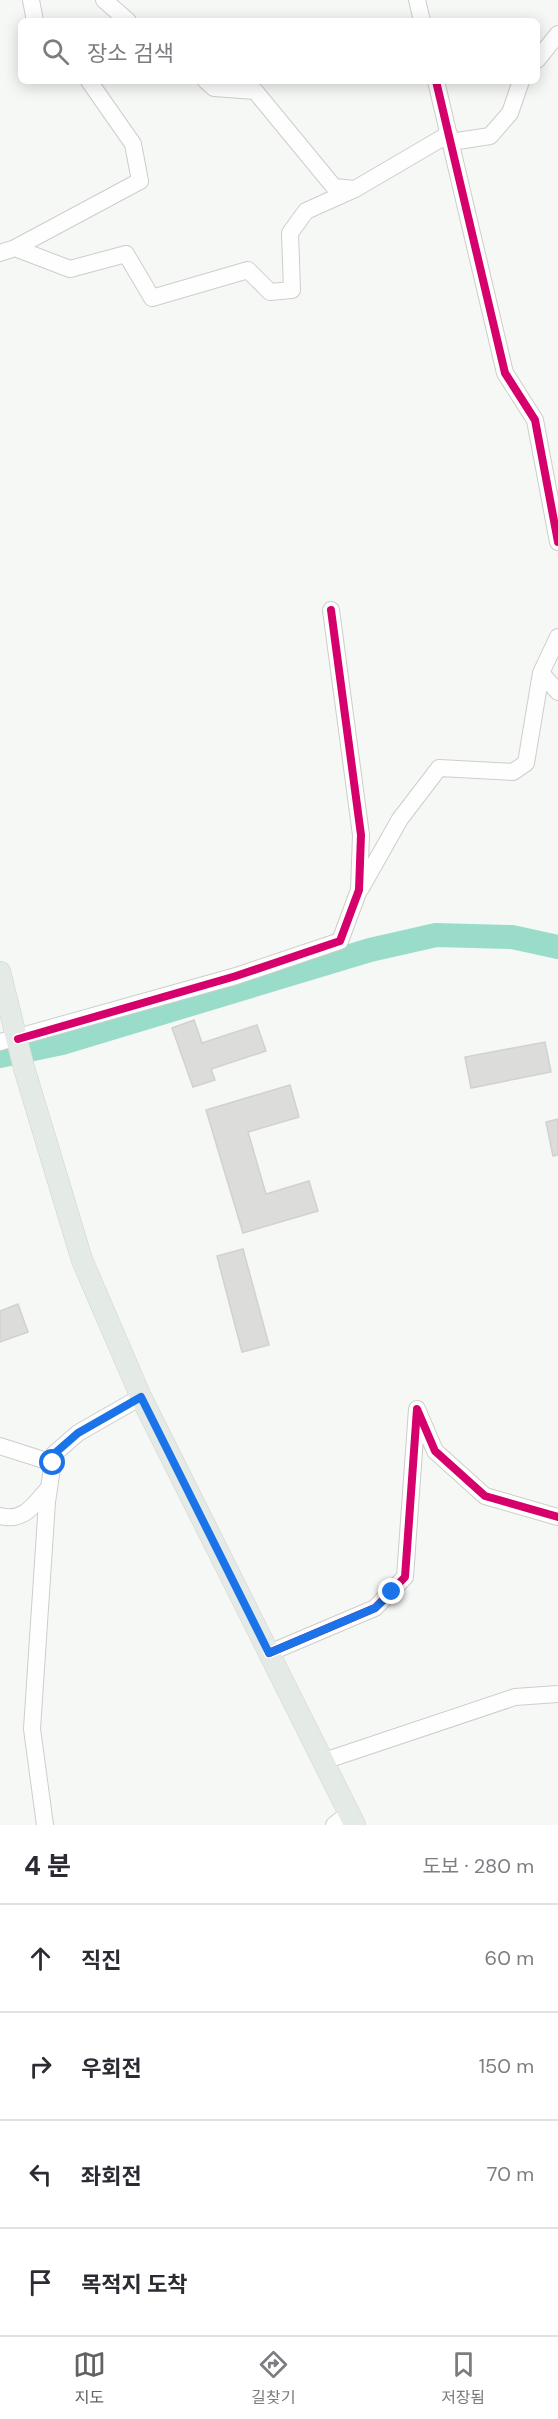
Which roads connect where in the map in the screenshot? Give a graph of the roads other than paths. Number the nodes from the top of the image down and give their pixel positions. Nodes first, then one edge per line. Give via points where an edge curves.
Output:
1 (31, 0) edge
2 (104, 0) edge
3 (417, 0) edge
4 (34, 18) edge
5 (125, 18) edge
6 (421, 18) edge
7 (558, 34) edge
8 (540, 56) edge
9 (91, 84) edge
10 (209, 84) edge
11 (437, 84) edge
12 (520, 84) edge
13 (450, 138) junction
14 (355, 189) junction
15 (8, 251) edge
16 (558, 542) edge
17 (331, 610) dead end
18 (558, 637) edge
19 (541, 673) junction
20 (558, 692) edge
21 (359, 891) junction
22 (0, 972) edge
23 (12, 1040) edge
24 (141, 1397) junction
25 (0, 1446) edge
26 (53, 1463) junction
27 (49, 1488) junction
28 (0, 1516) edge
29 (558, 1517) edge
30 (269, 1653) junction
31 (558, 1694) edge
32 (324, 1761) junction
33 (346, 1821) edge
34 (45, 1825) edge

1 - 4 street
2 - 5 street
3 - 6 street
7 - 8 street
9 - 15 street via 133,144 140,181
10 - 14 street via 214,88 255,92 334,187
11 - 13 street
12 - 13 street via 510,113 490,136
13 - 14 street
13 - 16 street via 505,373 535,420
14 - 15 street via 306,211 290,233 292,290 270,292 248,270 152,298 126,254 70,269
17 - 21 street via 361,835
18 - 19 street
19 - 20 street
19 - 21 street via 526,763 513,772 439,768 400,819
21 - 23 street via 340,941 236,976
22 - 23 main road
23 - 24 main road via 82,1260
24 - 26 street via 78,1433 54,1454
24 - 30 main road
25 - 26 street
26 - 27 street
27 - 28 street via 24,1515
27 - 34 street via 32,1729
29 - 30 street via 485,1496 435,1451 417,1409 405,1578 375,1608
30 - 32 main road
31 - 32 street via 515,1697
32 - 33 main road

